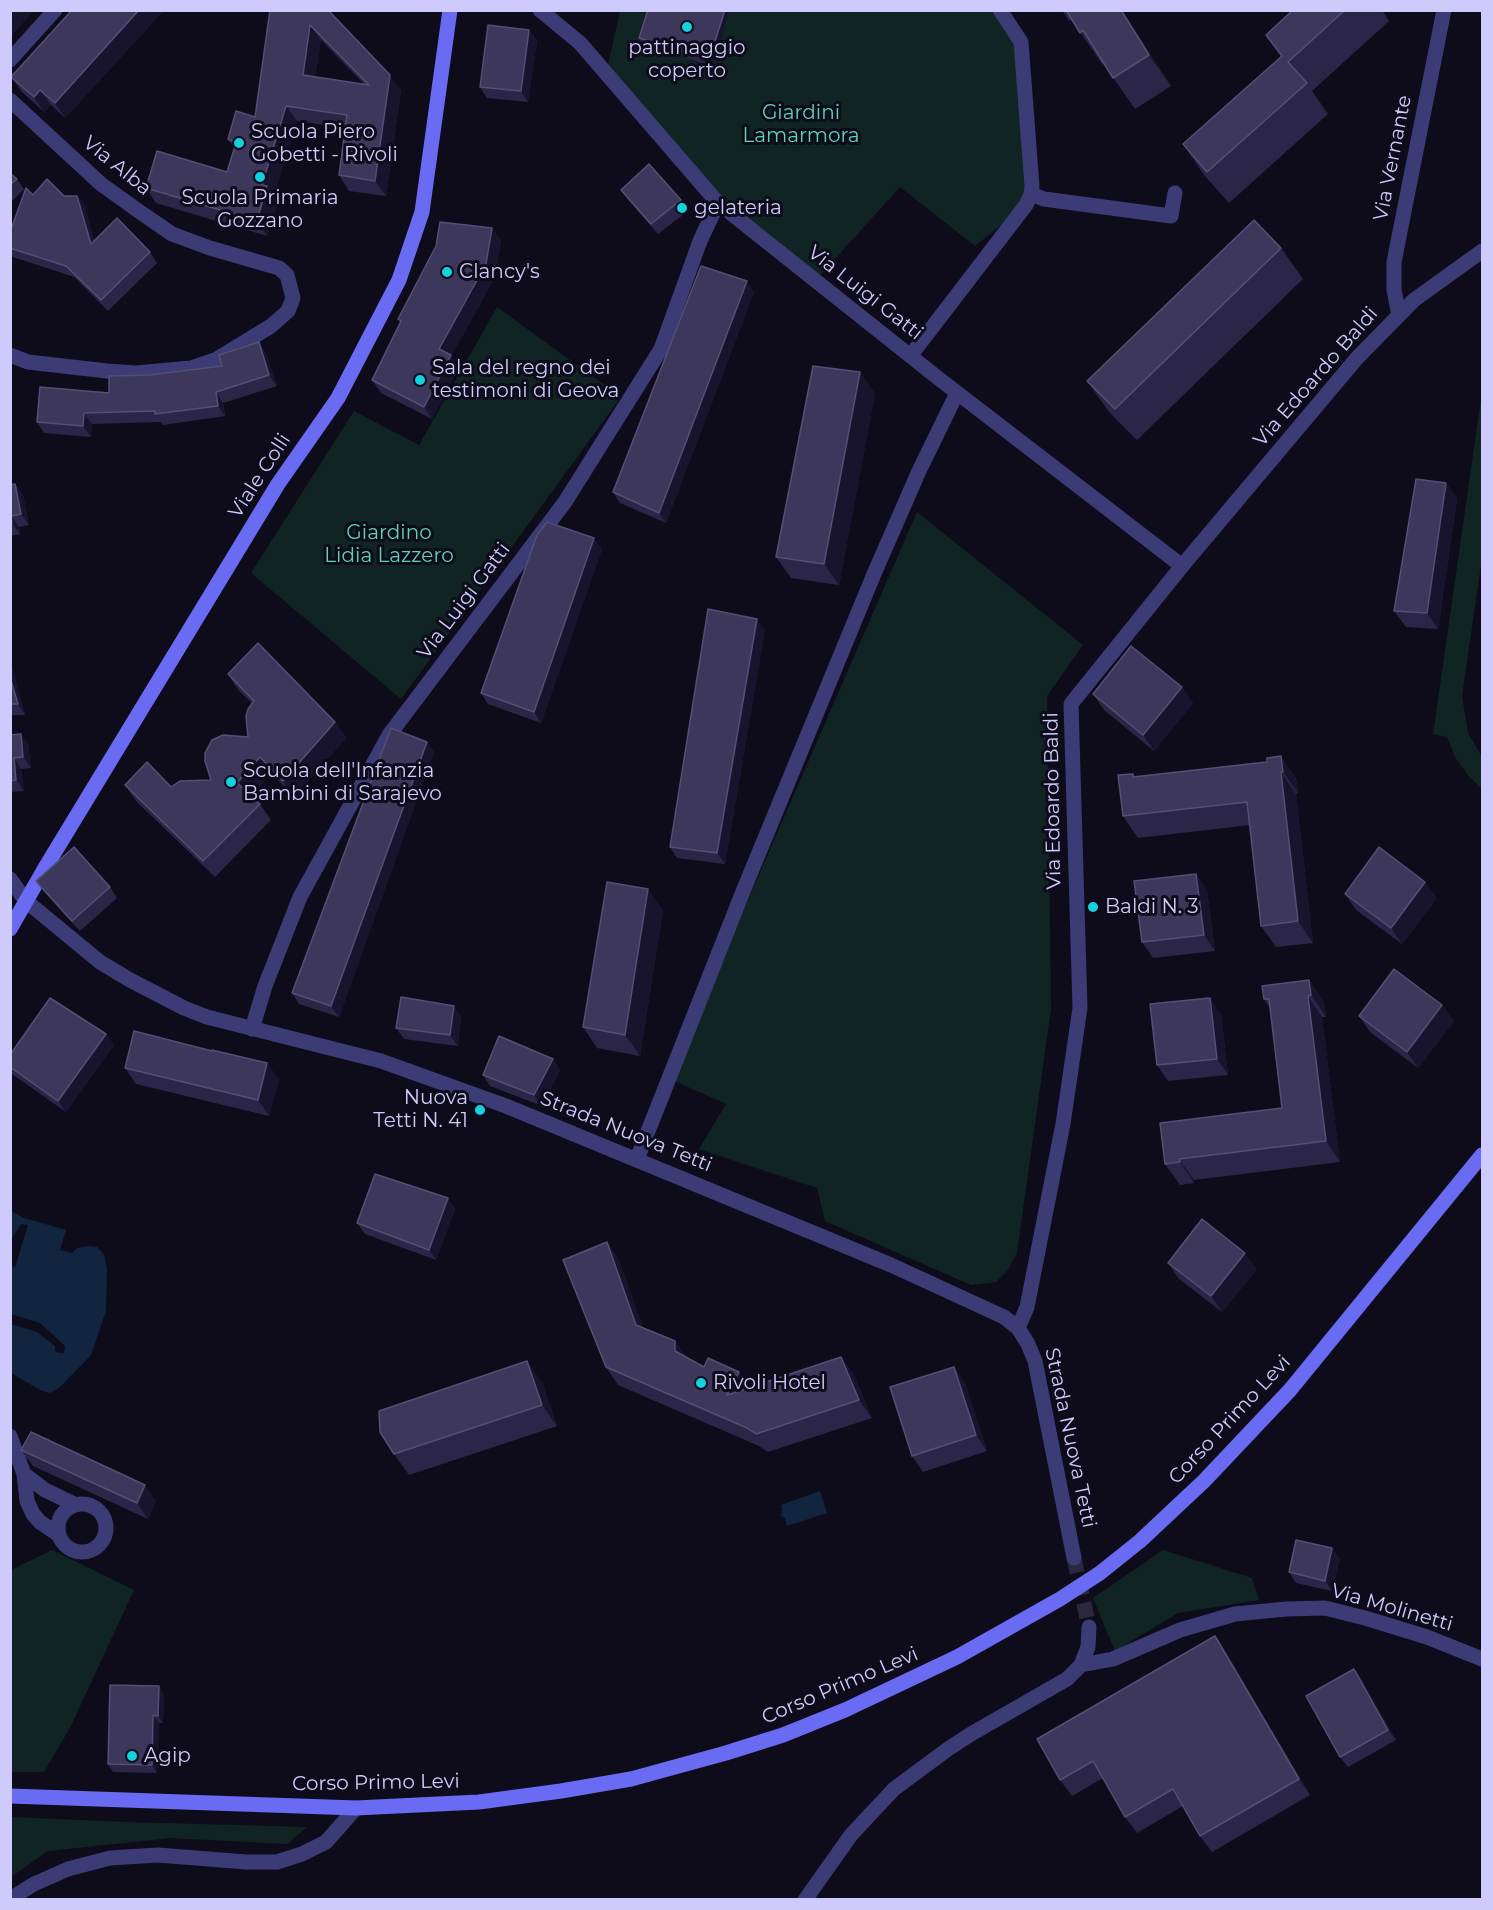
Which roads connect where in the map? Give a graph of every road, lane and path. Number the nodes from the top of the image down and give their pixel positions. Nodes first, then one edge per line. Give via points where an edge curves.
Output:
1 (55, 10) edge
2 (450, 10) edge
3 (540, 10) edge
4 (1000, 10) edge
5 (1444, 10) edge
6 (10, 60) edge
7 (10, 100) edge
8 (1175, 193) dead end
9 (1031, 194) junction
10 (718, 203) junction
11 (1482, 251) edge
12 (1399, 315) junction
13 (10, 355) edge
14 (911, 355) junction
15 (957, 393) junction
16 (1182, 566) junction
17 (10, 879) edge
18 (26, 901) junction
19 (10, 929) edge
20 (252, 1029) junction
21 (1482, 1155) edge
22 (637, 1160) junction
23 (1018, 1328) junction
24 (10, 1436) edge
25 (24, 1474) junction
26 (76, 1505) junction
27 (59, 1535) junction
28 (1074, 1558) tunnel mouth
29 (1089, 1627) tunnel mouth
30 (1482, 1659) edge
31 (1081, 1665) junction
32 (10, 1796) edge
33 (356, 1808) junction
34 (10, 1899) edge
35 (805, 1899) edge

1 - 6 street
2 - 18 main road, Viale Colli via 422,212 399,280 338,398 278,484
3 - 10 street, Via Luigi Gatti via 580,43
4 - 9 street via 1021,42
5 - 12 street, Via Vernante via 1394,262
7 - 13 street, Via Alba via 100,184 172,234 279,268 287,275 293,298 288,311 271,327 217,360 191,368 136,373 107,371 28,362
8 - 9 street via 1171,216
9 - 14 street
10 - 14 street, Via Luigi Gatti
10 - 20 street, Via Luigi Gatti via 661,349 565,502 389,735 300,897
11 - 12 street, Via Edoardo Baldi
12 - 16 street, Via Edoardo Baldi via 1357,358
14 - 15 street, Via Luigi Gatti
15 - 16 street, Via Luigi Gatti
15 - 22 street via 874,574
16 - 23 street, Via Edoardo Baldi via 1071,704 1080,1008 1063,1124 1028,1307
17 - 18 street, Strada Nuova Tetti
18 - 19 main road, Viale Colli
18 - 20 street, Strada Nuova Tetti via 100,962 130,980 192,1011
20 - 22 street, Strada Nuova Tetti via 422,1074
21 - 33 main road, Corso Primo Levi via 1260,1423 1170,1514 1100,1573 1060,1599 909,1681 835,1714 726,1753 631,1779 561,1791 479,1802
22 - 23 street, Strada Nuova Tetti via 940,1286
23 - 28 street, Strada Nuova Tetti via 1028,1344 1039,1380
24 - 25 street
25 - 26 street
25 - 27 street via 33,1514
26 - 27 street via 60,1520
26 - 27 street via 90,1506 101,1513 106,1527 101,1541 90,1550 75,1550 62,1542
29 - 31 street via 1088,1647
30 - 31 street, Via Molinetti via 1365,1618 1324,1608 1295,1608 1234,1614 1180,1630 1113,1659
31 - 35 street via 1067,1679 963,1739 894,1789 851,1835
32 - 33 main road, Corso Primo Levi
33 - 34 street via 326,1842 277,1862 158,1855 110,1858 68,1869

